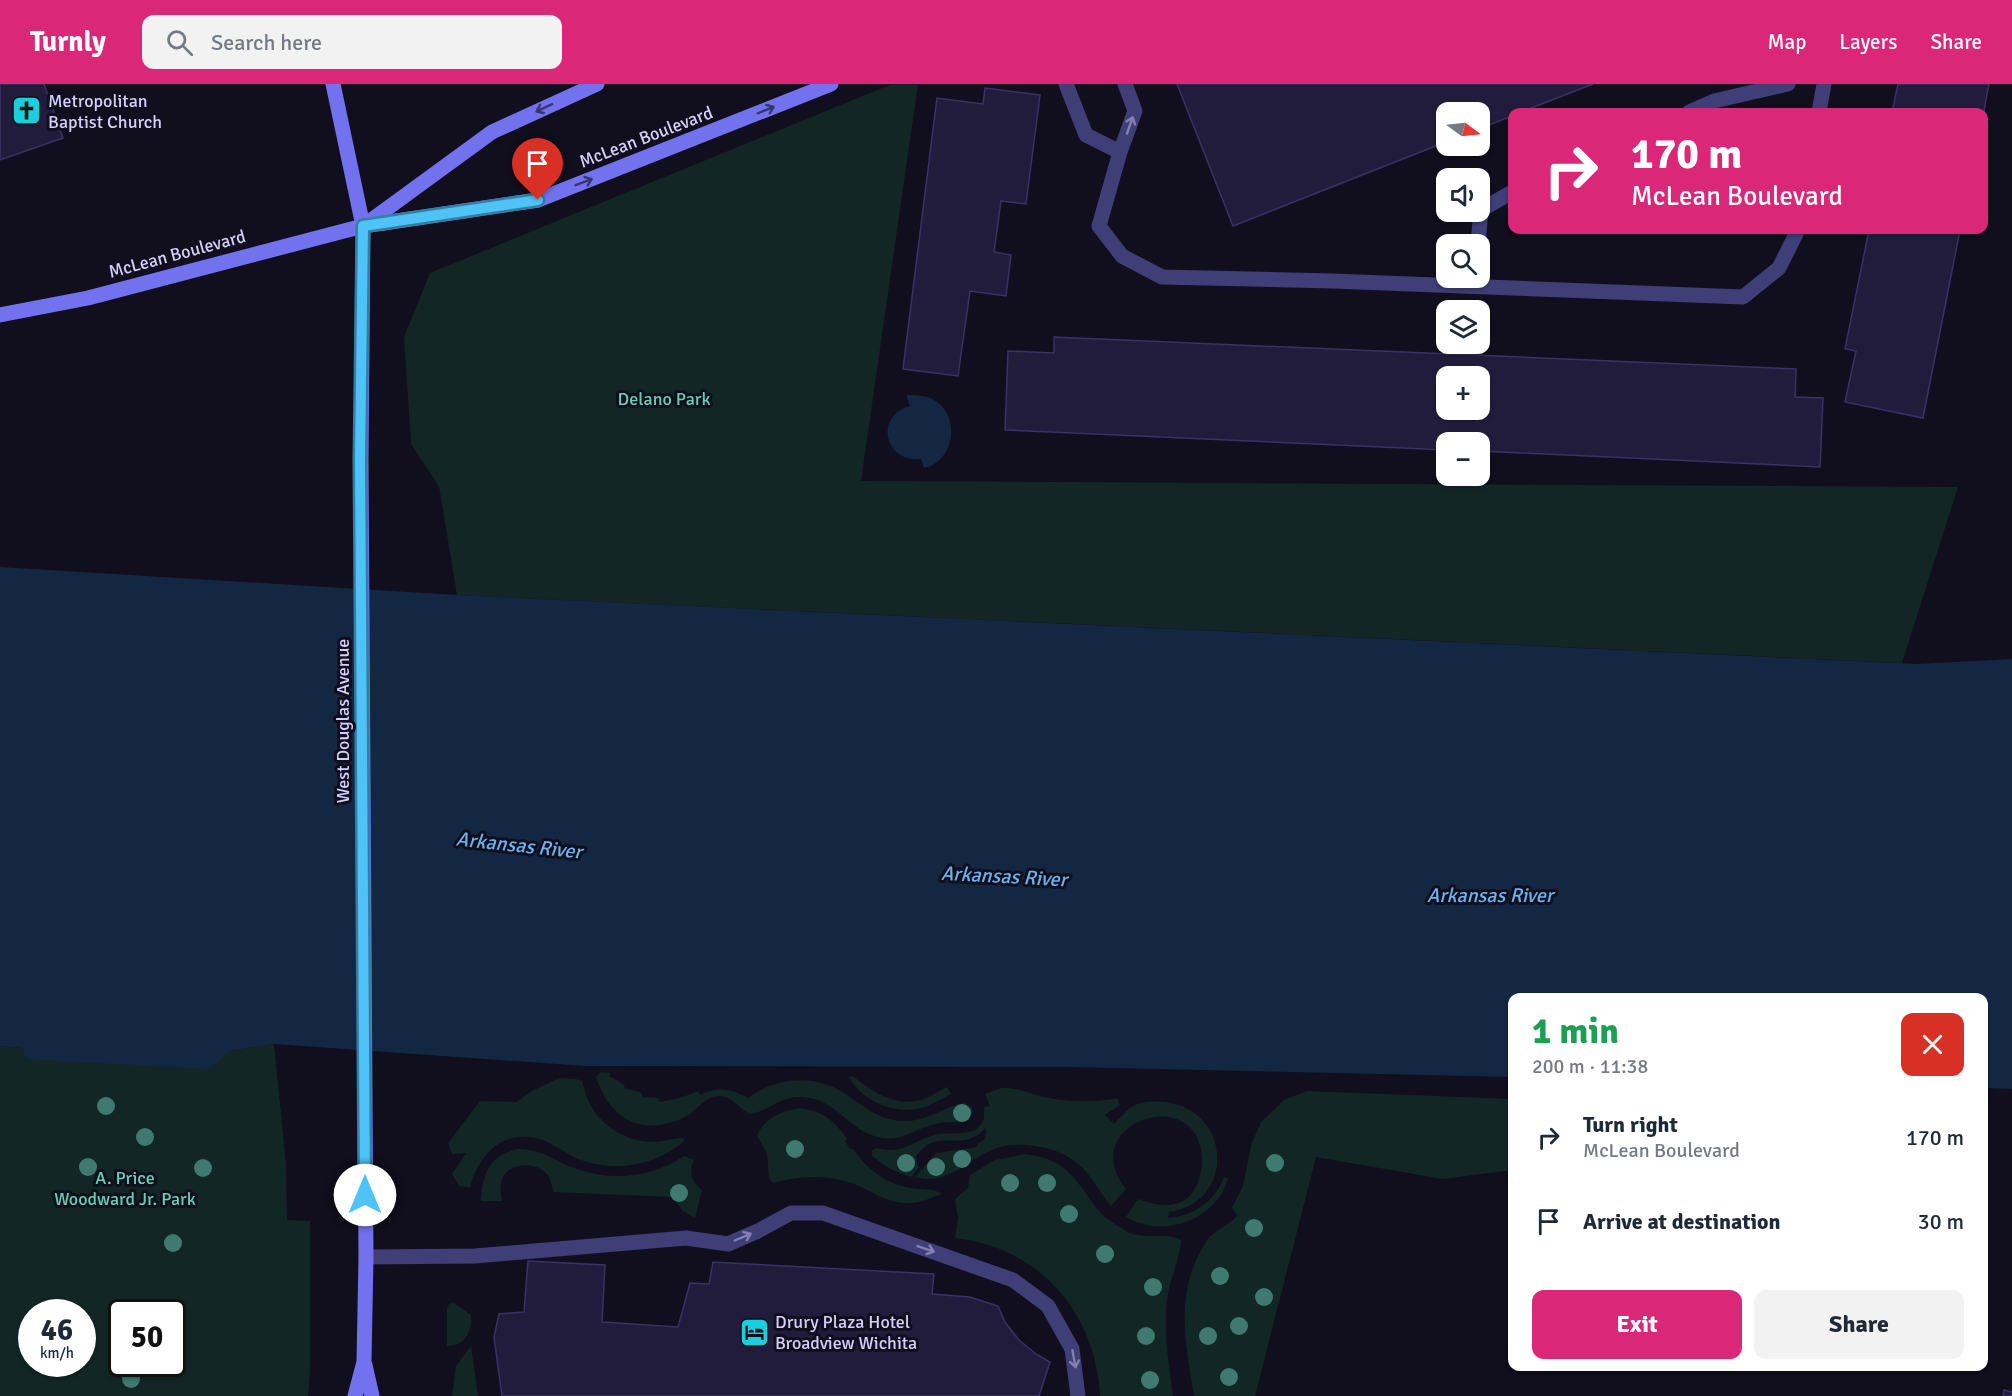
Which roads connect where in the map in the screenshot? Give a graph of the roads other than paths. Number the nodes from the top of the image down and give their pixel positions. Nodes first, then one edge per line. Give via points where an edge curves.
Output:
1 (333, 84) edge
2 (597, 84) edge
3 (831, 84) edge
4 (1066, 84) edge
5 (1125, 84) edge
6 (1788, 84) edge
7 (1824, 84) edge
8 (1698, 108) edge
9 (1820, 108) edge
10 (1120, 152) junction
11 (1508, 194) edge
12 (363, 226) junction
13 (1479, 234) edge
14 (1796, 234) edge
15 (1436, 281) edge
16 (1490, 283) edge
17 (0, 315) edge
18 (366, 1257) junction
19 (364, 1362) junction
20 (356, 1396) edge
21 (372, 1396) edge
22 (1078, 1396) edge

1 - 12 main road, West Douglas Avenue
2 -> 12 main road, McLean Boulevard via 492,132
12 -> 3 main road, McLean Boulevard via 538,200
4 - 10 lane via 1086,135
10 -> 5 lane via 1134,111
6 - 8 lane
7 - 9 lane
10 - 15 lane via 1099,226 1122,256 1162,277
11 - 13 lane via 1481,210
12 - 17 main road, McLean Boulevard via 88,298
12 - 18 main road, West Douglas Avenue via 360,460
14 - 16 lane via 1779,268 1743,297
18 - 19 main road, West Douglas Avenue
18 -> 22 lane via 475,1256 686,1238 728,1244 792,1213 823,1213 1013,1280 1048,1306 1072,1349
19 - 20 main road, West Douglas Avenue
19 - 21 main road, West Douglas Avenue

